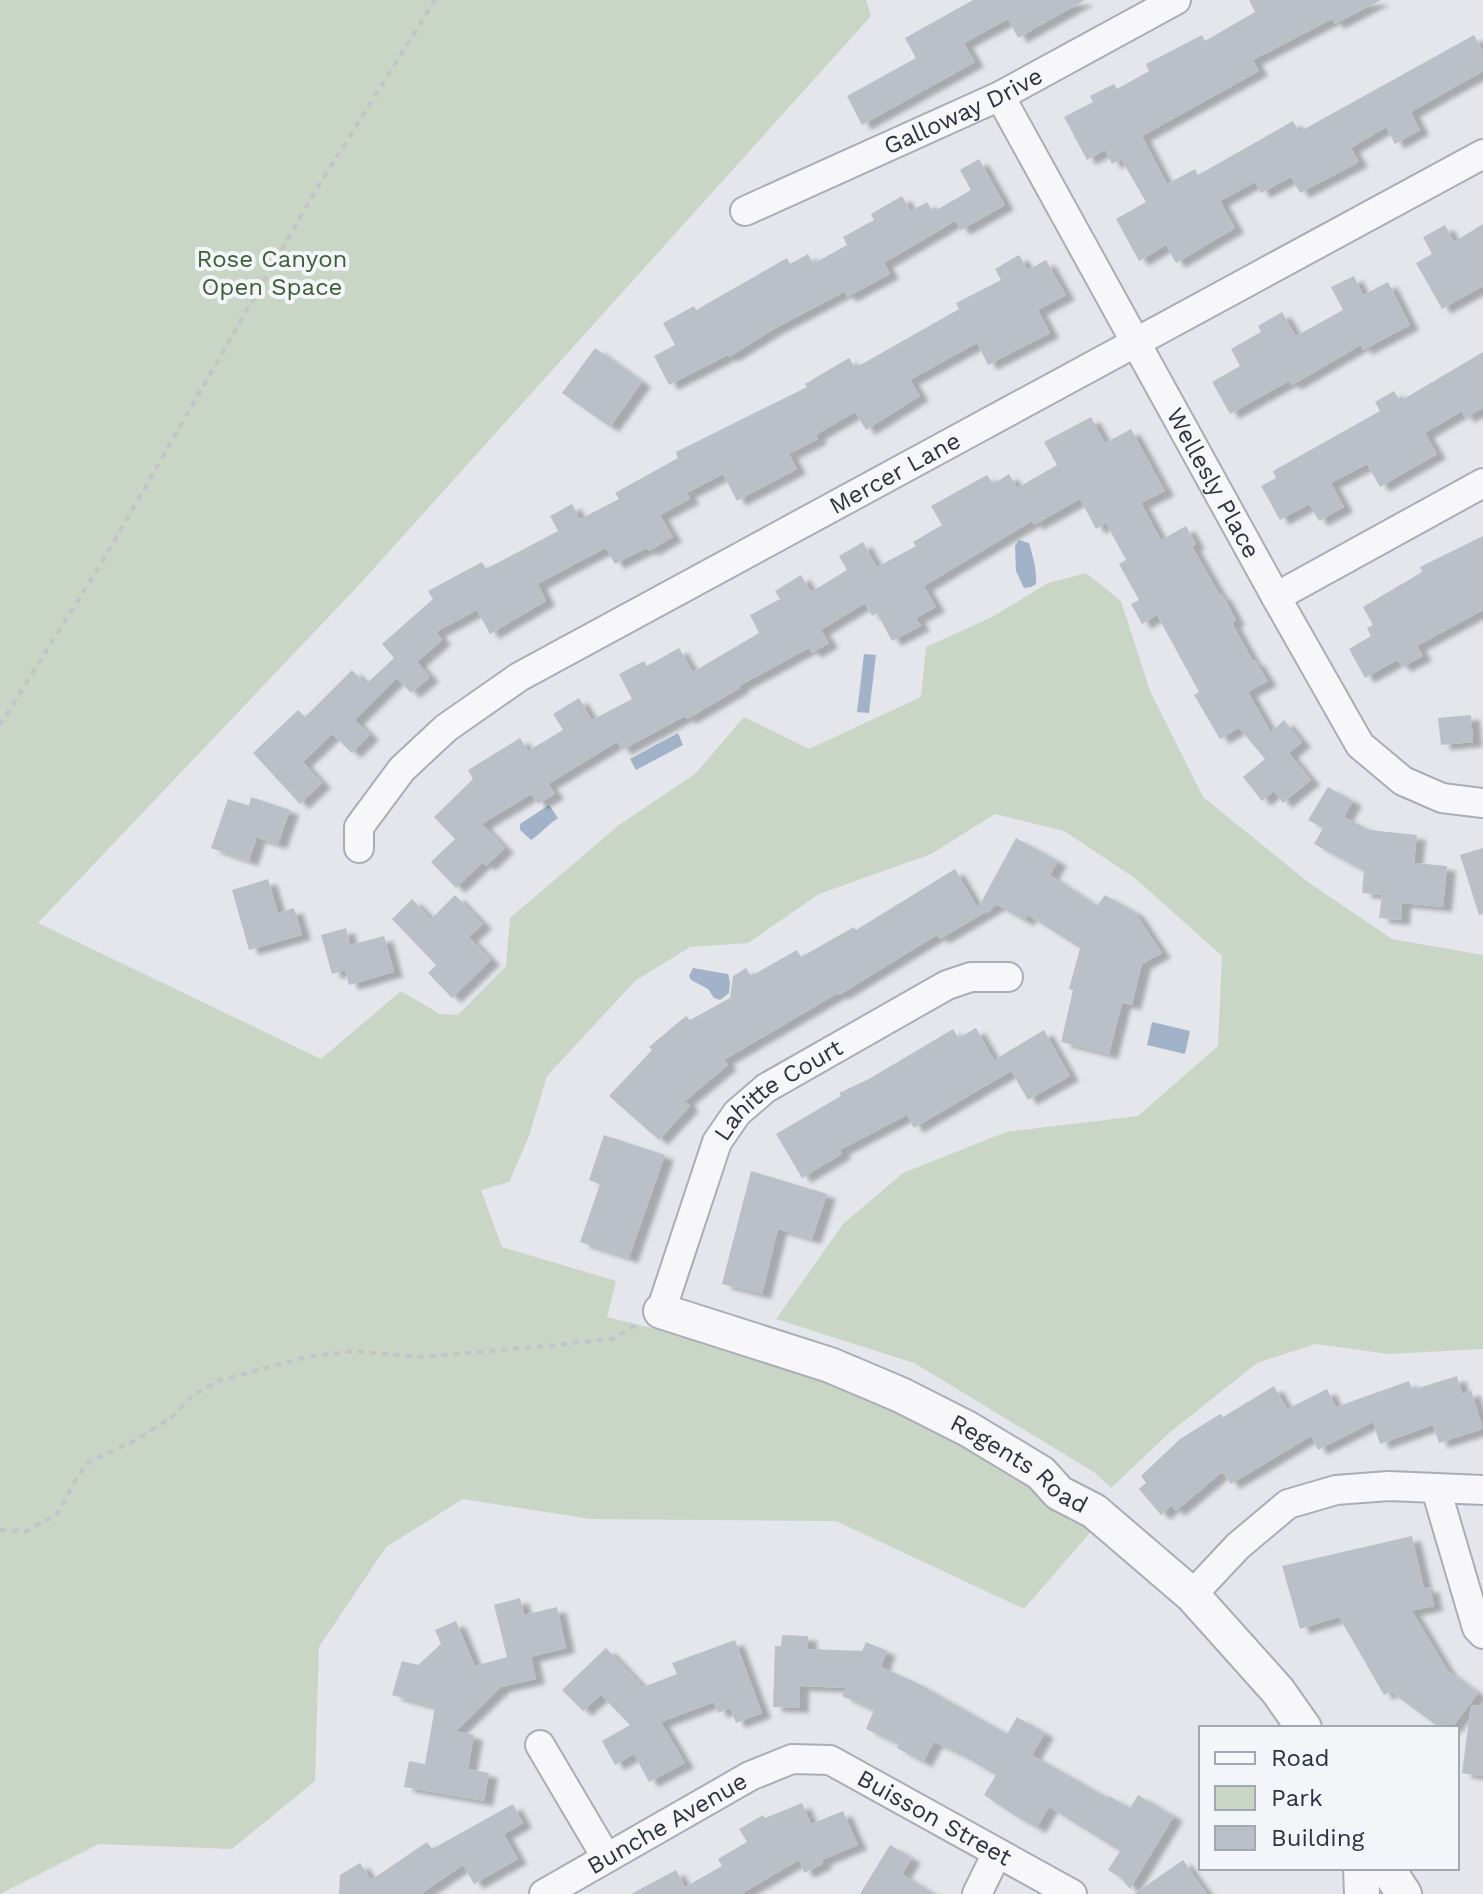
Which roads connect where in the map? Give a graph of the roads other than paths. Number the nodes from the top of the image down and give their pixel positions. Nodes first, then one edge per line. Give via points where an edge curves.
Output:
1 (1176, 0) edge
2 (1000, 96) junction
3 (1483, 154) edge
4 (745, 211) dead end
5 (1136, 342) junction
6 (1483, 483) edge
7 (1276, 597) junction
8 (1483, 803) edge
9 (359, 848) dead end
10 (1008, 977) dead end
11 (661, 1311) joint
12 (1436, 1489) junction
13 (1483, 1490) edge
14 (1192, 1595) junction
15 (1483, 1634) edge
16 (1303, 1726) edge
17 (540, 1745) dead end
18 (792, 1759) joint
19 (997, 1853) junction
20 (606, 1857) junction
21 (1361, 1870) edge
22 (1388, 1870) edge
23 (544, 1894) edge
24 (977, 1894) edge
25 (1072, 1894) edge
26 (1362, 1894) edge
27 (1404, 1894) edge

1 - 2 street, Galloway Drive
2 - 4 street, Galloway Drive
2 - 5 street, Wellesly Place
3 - 5 street, Mercer Lane
5 - 7 street, Wellesly Place
5 - 9 street, Mercer Lane via 519,677 446,728 402,769 359,827
6 - 7 street
7 - 8 street, Wellesly Place via 1360,745 1403,781 1442,798
10 - 11 street, Lahitte Court via 971,977 947,985 750,1100 717,1142
11 - 14 street, Regents Road via 830,1365 968,1429 1041,1473 1059,1493 1094,1511
12 - 13 street
12 - 14 street via 1336,1490 1288,1504
12 - 15 street
14 - 16 street, Regents Road
17 - 20 street
18 - 19 street, Buisson Street via 830,1760
18 - 20 street, Bunche Avenue via 750,1776
19 - 24 street
19 - 25 street, Buisson Street
20 - 23 street, Bunche Avenue
21 - 26 street
22 - 27 street

